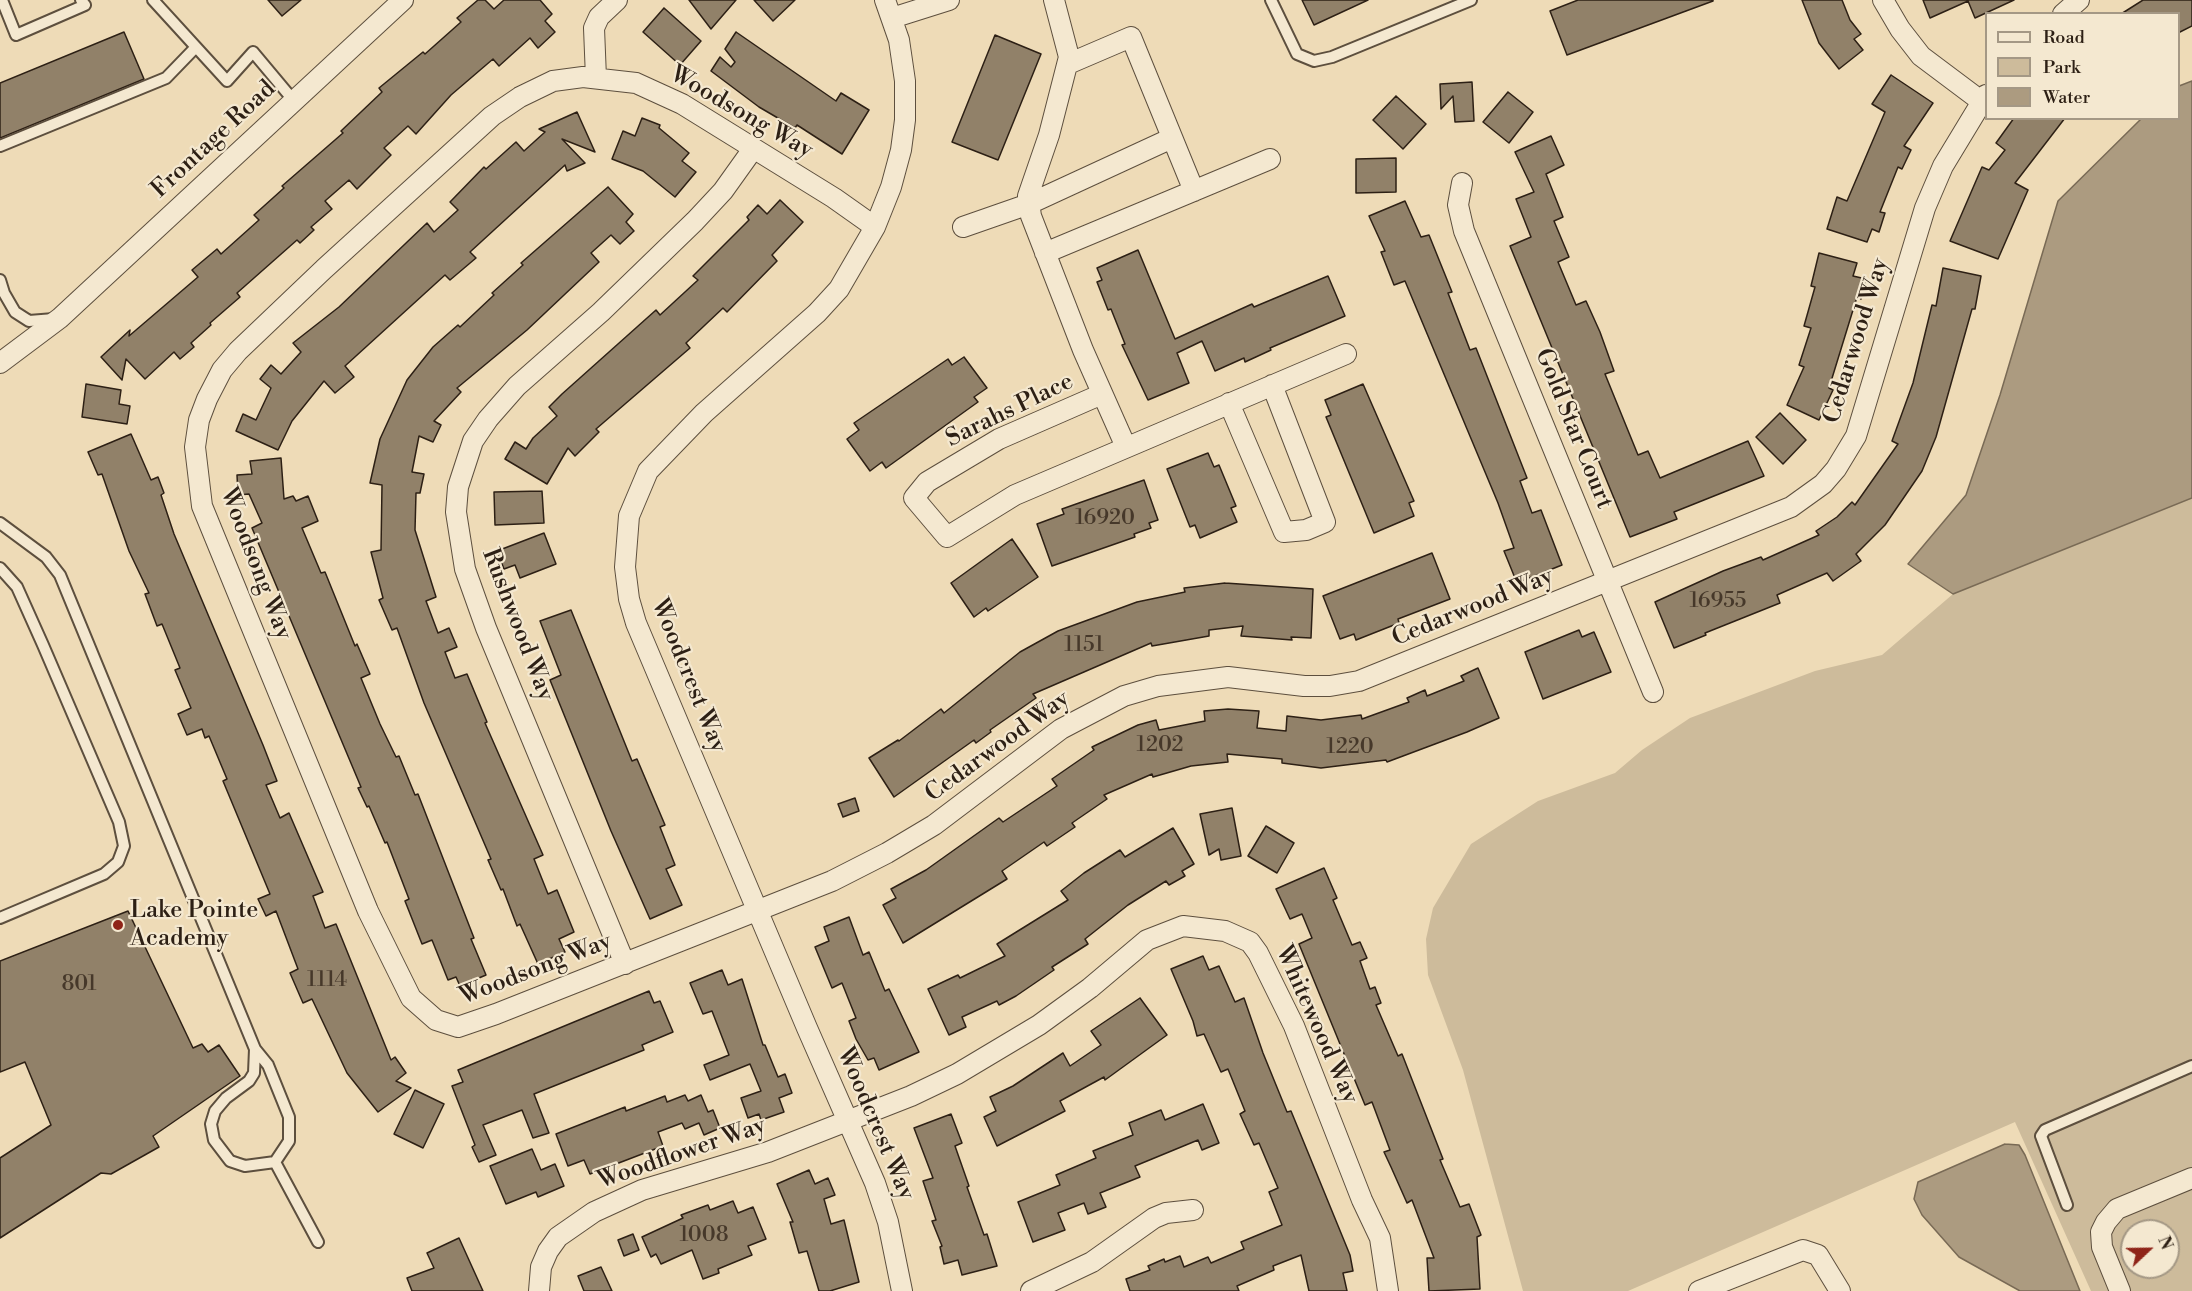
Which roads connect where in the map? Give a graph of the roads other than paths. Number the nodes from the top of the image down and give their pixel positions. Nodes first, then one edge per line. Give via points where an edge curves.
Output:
1 (2, 0) edge
2 (81, 0) edge
3 (153, 0) edge
4 (403, 0) edge
5 (617, 0) edge
6 (949, 0) edge
7 (1054, 0) edge
8 (1271, 0) edge
9 (1471, 0) edge
10 (1883, 0) edge
11 (2079, 0) edge
12 (889, 9) edge
13 (2065, 12) edge
14 (196, 47) junction
15 (1068, 64) junction
16 (596, 78) junction
17 (1984, 98) edge
18 (294, 101) junction
19 (1172, 138) junction
20 (0, 146) edge
21 (753, 149) junction
22 (1270, 159) dead end
23 (1462, 183) dead end
24 (1194, 191) junction
25 (1029, 204) junction
26 (875, 227) junction
27 (963, 227) dead end
28 (1046, 253) junction
29 (0, 280) edge
30 (60, 318) junction
31 (1346, 354) dead end
32 (0, 363) edge
33 (1272, 385) junction
34 (1102, 394) junction
35 (1229, 403) junction
36 (1126, 447) junction
37 (0, 523) edge
38 (0, 568) edge
39 (1608, 582) junction
40 (1653, 692) dead end
41 (758, 912) junction
42 (0, 918) edge
43 (625, 964) junction
44 (255, 1049) junction
45 (2192, 1066) edge
46 (849, 1120) junction
47 (275, 1162) junction
48 (2192, 1178) edge
49 (2067, 1205) dead end
50 (1193, 1210) dead end
51 (318, 1242) dead end
52 (539, 1291) edge
53 (902, 1291) edge
54 (1031, 1291) edge
55 (1388, 1291) edge
56 (1699, 1291) edge
57 (1840, 1291) edge
58 (2120, 1291) edge

1 - 2 lane via 16,35 85,5
3 - 14 lane
4 - 18 street, Frontage Road
5 - 16 street via 599,17 594,28
6 - 12 street
7 - 15 street
8 - 9 lane via 1297,54 1314,61
10 - 17 street via 1922,56
11 - 13 street
12 - 26 street, Woodcrest Way via 899,40 905,81 905,120 891,187
14 - 18 lane via 227,81 254,51
14 - 20 lane via 166,78
15 - 19 street via 1131,37
15 - 25 street via 1028,196
16 - 21 street, Woodsong Way via 636,83 682,104
16 - 43 street, Woodsong Way via 553,81 502,108 324,269 222,370 199,420 195,447 202,506 368,911 411,998 436,1020 458,1027
17 - 39 street, Cedarwood Way via 1933,187 1863,419 1836,469 1808,496 1771,517
18 - 30 street, Frontage Road
19 - 24 street
19 - 25 street
21 - 26 street, Woodsong Way
21 - 43 street, Rushwood Way via 695,221 495,411 473,441 458,487 458,532 465,569
22 - 24 street
23 - 39 street, Gold Star Court via 1458,205 1464,231
24 - 28 street
25 - 27 street
25 - 28 street, Sarahs Place
26 - 41 street, Woodcrest Way via 839,289 818,313 663,453 639,486 629,516 625,567 636,622
28 - 34 street, Sarahs Place
29 - 30 lane via 15,312 22,317 29,321
30 - 32 street, Frontage Road
31 - 33 street, Sarahs Place
33 - 35 street, Sarahs Place
33 - 35 street via 1325,522 1306,530 1284,532
34 - 36 street, Sarahs Place
34 - 36 street, Sarahs Place via 999,439 927,482 914,498 947,537 1014,495
35 - 36 street, Sarahs Place
37 - 44 lane via 46,558 60,575
38 - 42 lane via 21,597 119,822 124,846 118,862 104,874
39 - 40 street, Gold Star Court
39 - 41 street, Cedarwood Way via 1359,681 1304,686 1264,679 1216,678 1158,686 1124,696 1061,729 934,825 887,853
41 - 43 street, Woodsong Way
41 - 46 street, Woodcrest Way
44 - 47 lane via 268,1065 290,1117 289,1141
44 - 47 lane via 254,1074 226,1098 215,1111 211,1124 214,1140 230,1161 245,1166
45 - 49 lane via 2045,1130 2041,1136
46 - 52 street, Woodflower Way via 768,1152 642,1190 594,1212 558,1238 548,1251 541,1267
46 - 53 street, Woodcrest Way via 882,1202
46 - 55 street, Whitewood Way via 911,1096 1002,1048 1090,988 1147,940 1183,926 1225,931 1250,942 1258,953 1294,1026 1380,1238
47 - 51 lane
48 - 58 street via 2117,1209 2101,1232 2102,1247
50 - 54 street via 1154,1218 1092,1262
56 - 57 street via 1803,1250 1818,1255

